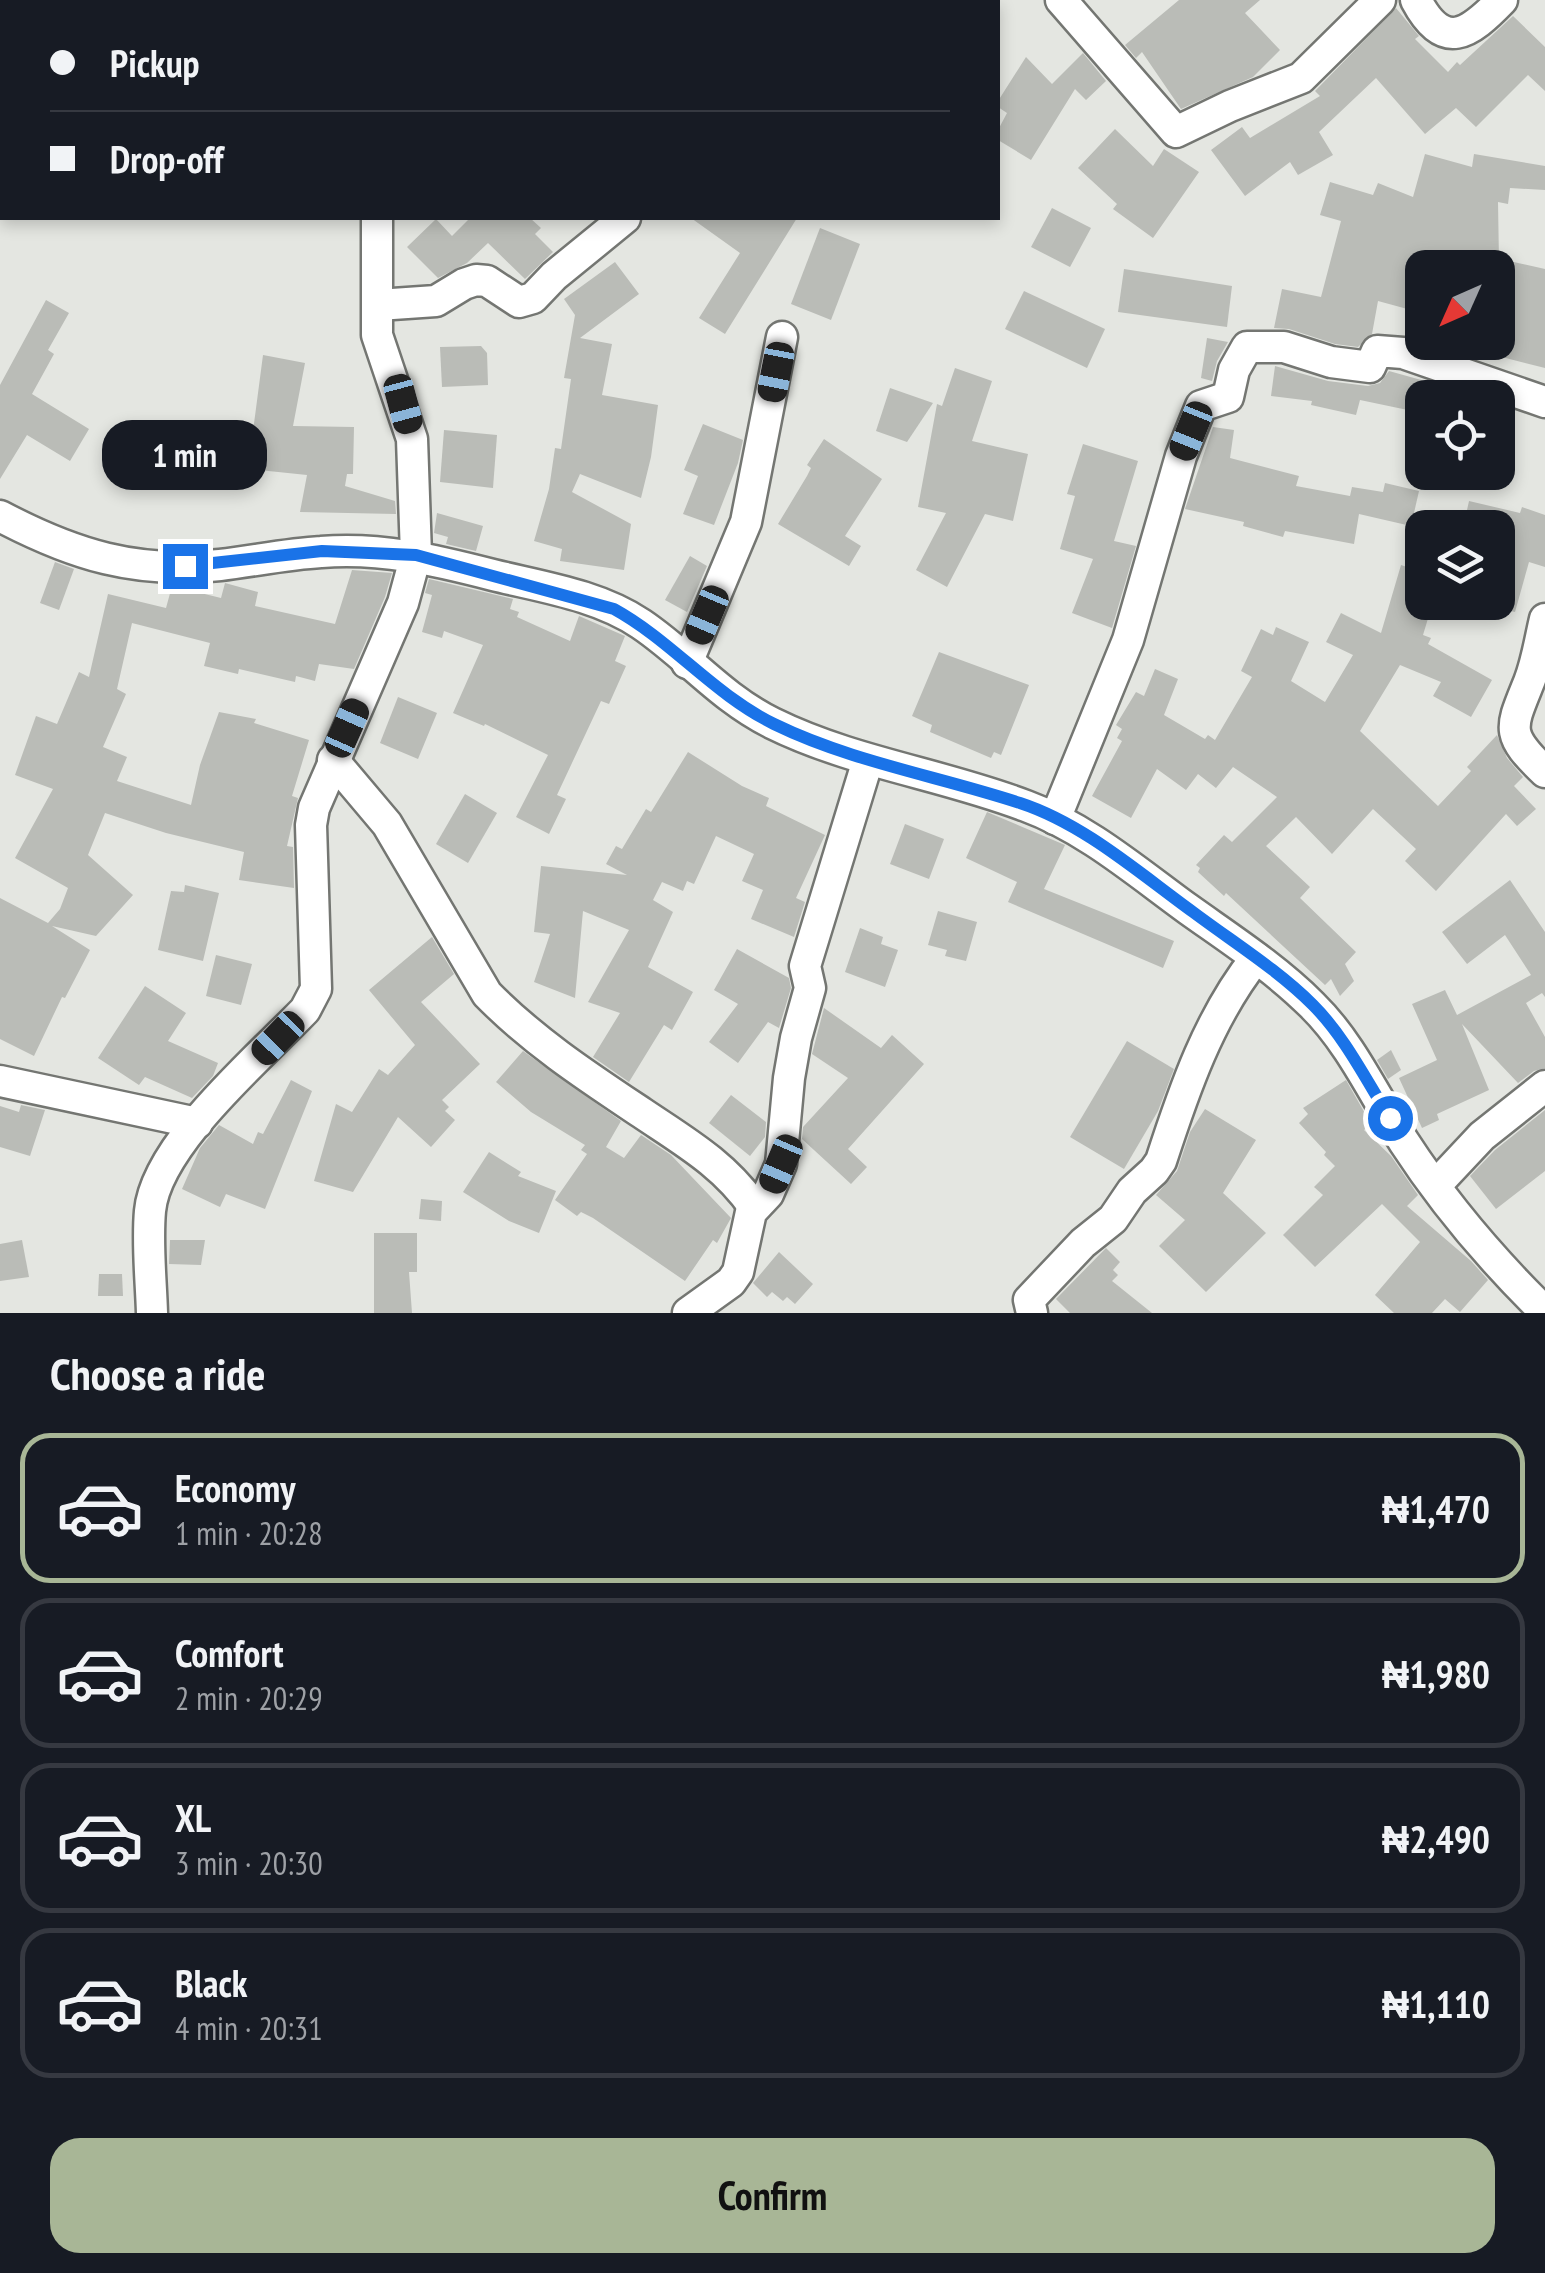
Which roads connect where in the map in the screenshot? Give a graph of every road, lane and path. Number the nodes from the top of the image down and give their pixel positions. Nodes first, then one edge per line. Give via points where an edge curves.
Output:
1 (1062, 0) edge
2 (1380, 0) edge
3 (1416, 0) edge
4 (1502, 0) edge
5 (377, 220) edge
6 (623, 220) edge
7 (378, 305) junction
8 (782, 337) dead end
9 (1545, 402) edge
10 (0, 516) edge
11 (416, 555) junction
12 (1545, 619) edge
13 (687, 663) junction
14 (332, 760) junction
15 (868, 760) junction
16 (1545, 772) edge
17 (1055, 819) junction
18 (1256, 958) junction
19 (0, 1081) edge
20 (1545, 1086) edge
21 (197, 1123) junction
22 (1436, 1184) junction
23 (754, 1207) junction
24 (1545, 1312) edge
25 (152, 1313) edge
26 (688, 1313) edge
27 (1032, 1313) edge

1 - 2 street via 1176,132 1301,78
3 - 4 street via 1426,19 1458,33 1475,28
5 - 7 street
6 - 7 street via 533,298 519,302 476,280 436,301
7 - 11 street via 378,335 412,439
8 - 13 street via 746,522
9 - 17 street via 1403,354 1377,351 1370,368 1284,347 1247,347 1228,397 1201,406 1128,640
10 - 11 street via 76,552 154,568 322,551
11 - 13 street via 614,609
11 - 14 street via 403,603
12 - 16 street via 1513,730
13 - 15 street via 774,724
14 - 21 street via 311,826 316,988 305,1010
14 - 23 street via 387,824 487,994 574,1067 720,1166
15 - 17 street
15 - 23 street via 805,966 810,988 789,1078 782,1160 768,1194
17 - 18 street
18 - 22 street via 1313,1005 1338,1036
18 - 27 street via 1233,986 1187,1082 1154,1171 1029,1300
19 - 21 street
20 - 22 street
21 - 25 street via 180,1141 150,1208
22 - 24 street
23 - 26 street via 738,1272

